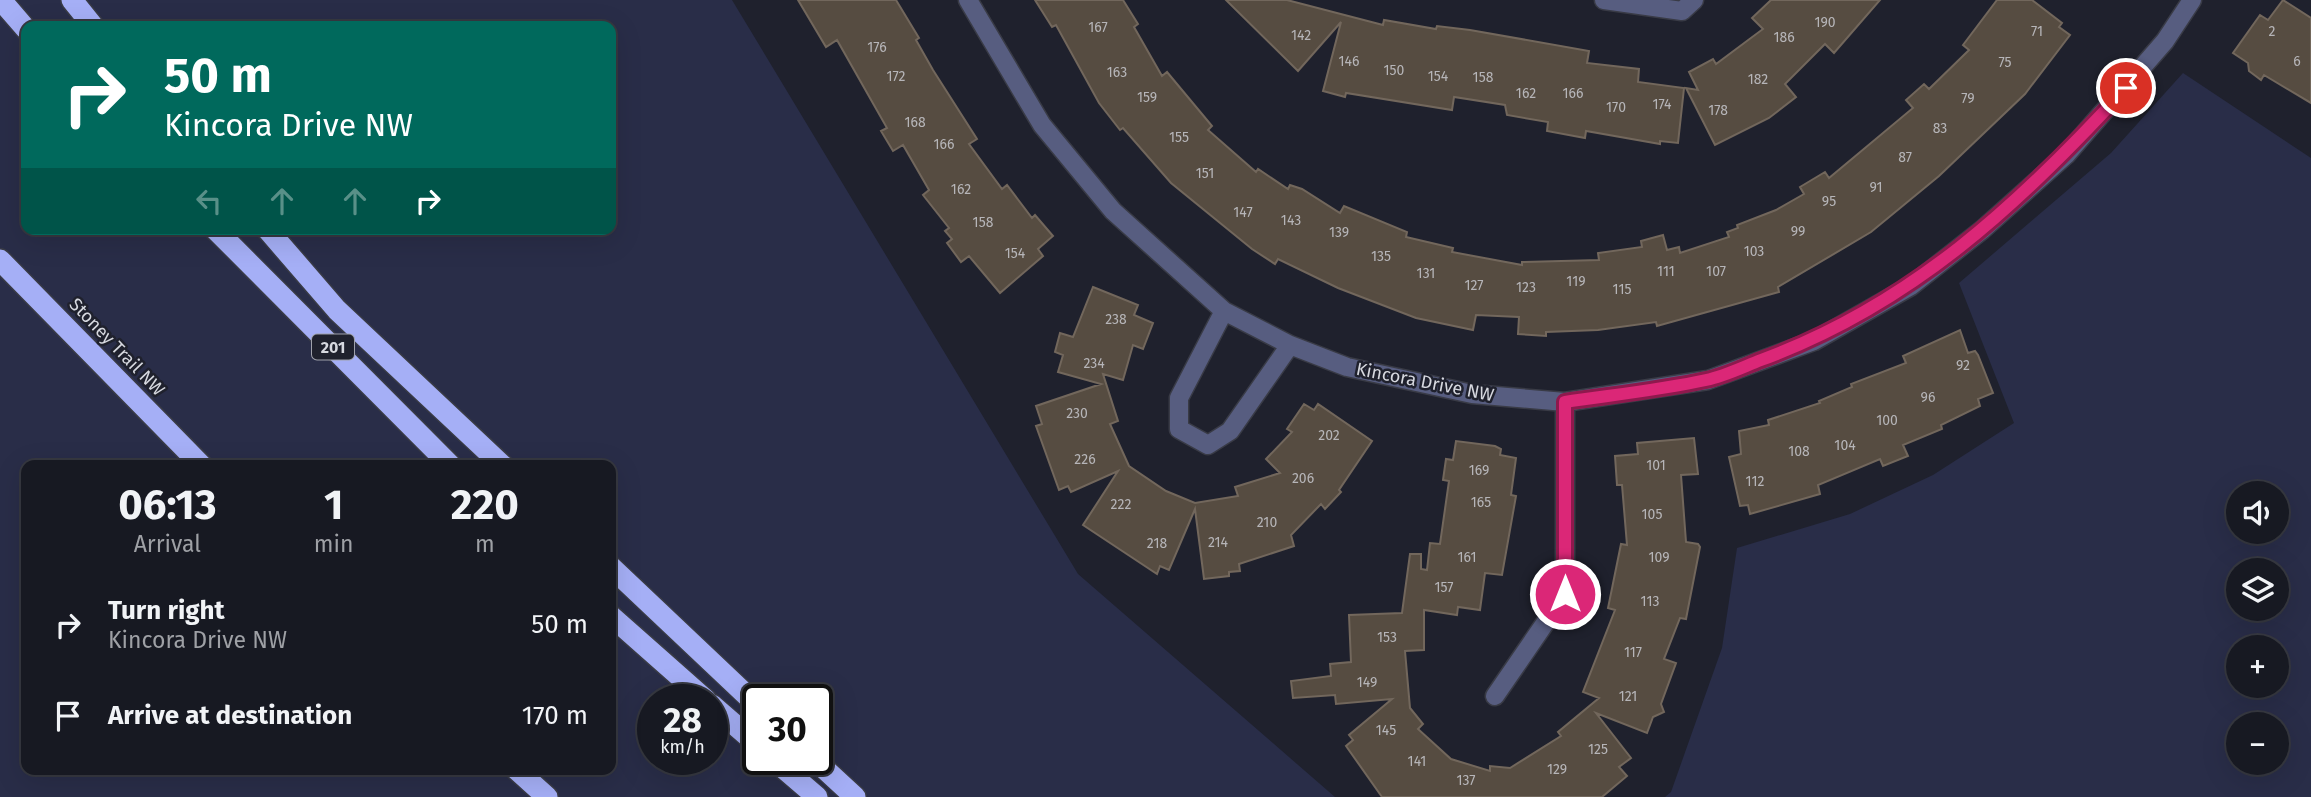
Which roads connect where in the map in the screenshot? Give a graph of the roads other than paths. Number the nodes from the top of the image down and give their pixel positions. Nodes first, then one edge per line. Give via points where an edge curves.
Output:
1 (1, 0) edge
2 (72, 0) edge
3 (968, 0) edge
4 (1604, 0) edge
5 (1694, 0) edge
6 (2192, 0) edge
7 (89, 21) edge
8 (21, 23) edge
9 (221, 235) edge
10 (272, 235) edge
11 (0, 260) edge
12 (1224, 312) junction
13 (1290, 345) junction
14 (1565, 402) junction
15 (196, 460) edge
16 (445, 460) edge
17 (497, 460) edge
18 (616, 572) edge
19 (616, 620) edge
20 (688, 684) edge
21 (742, 691) edge
22 (1495, 696) dead end
23 (728, 719) edge
24 (742, 731) edge
25 (523, 775) edge
26 (791, 775) edge
27 (831, 775) edge
28 (547, 797) edge
29 (817, 797) edge
30 (855, 797) edge

1 - 8 highway
2 - 7 highway
3 - 12 street, Kincora Drive NW via 1042,125 1113,211
4 - 5 street via 1682,12
6 - 14 street, Kincora Drive NW via 2150,60 2066,155 1911,286 1814,341 1708,380
9 - 16 highway, 201
10 - 17 highway via 337,310
11 - 15 highway, Stoney Trail NW
12 - 13 street, Kincora Drive NW
12 - 13 street via 1179,398 1179,429 1208,445 1230,431
13 - 14 street, Kincora Drive NW via 1347,367 1447,389
14 - 22 street via 1565,594
18 - 21 highway
19 - 20 highway
23 - 24 highway
25 - 28 highway
26 - 29 highway
27 - 30 highway

